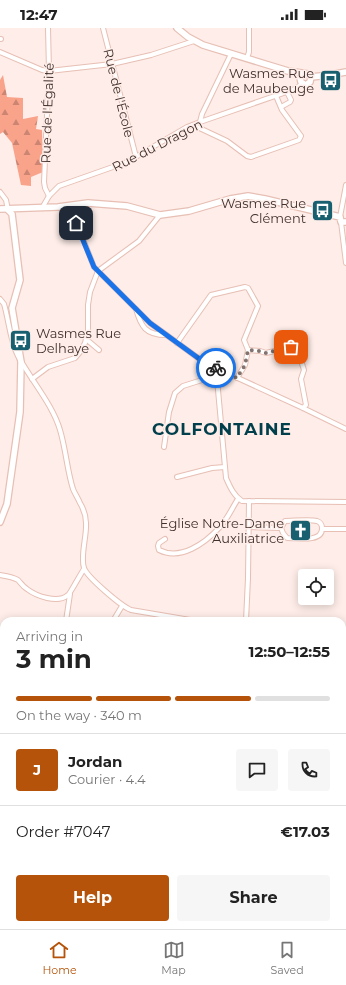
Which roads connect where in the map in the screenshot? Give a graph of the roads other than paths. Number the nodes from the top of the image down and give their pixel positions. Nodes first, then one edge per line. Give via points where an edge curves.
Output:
1 (48, 28) edge
2 (103, 28) edge
3 (177, 28) edge
4 (249, 28) edge
5 (194, 41) junction
6 (0, 52) edge
7 (231, 54) junction
8 (247, 58) junction
9 (112, 64) junction
10 (49, 71) junction
11 (346, 72) edge
12 (302, 76) junction
13 (311, 77) junction
14 (302, 84) junction
15 (286, 92) junction
16 (276, 96) junction
17 (281, 107) junction
18 (200, 122) junction
19 (193, 125) junction
20 (136, 157) junction
21 (346, 185) edge
22 (0, 192) edge
23 (49, 196) junction
24 (70, 206) junction
25 (42, 208) junction
26 (0, 209) edge
27 (8, 210) junction
28 (160, 215) junction
29 (342, 220) edge
30 (346, 263) edge
31 (98, 271) junction
32 (0, 299) edge
33 (136, 308) junction
34 (167, 335) junction
35 (86, 339) junction
36 (177, 343) junction
37 (99, 350) dead end
38 (248, 350) junction
39 (21, 362) junction
40 (214, 367) junction
41 (237, 378) junction
42 (32, 379) junction
43 (303, 408) junction
44 (346, 429) edge
45 (164, 446) dead end
46 (225, 467) junction
47 (176, 477) dead end
48 (238, 499) junction
49 (249, 501) junction
50 (346, 502) edge
51 (0, 522) edge
52 (249, 528) junction
53 (281, 528) junction
54 (322, 529) junction
55 (346, 529) edge
56 (165, 539) dead end
57 (84, 569) junction
58 (0, 576) edge
59 (70, 594) junction
60 (122, 606) junction
61 (67, 617) edge
62 (115, 617) edge
63 (172, 617) edge
64 (246, 617) edge

1 - 10 street, Rue de l'Égalité
2 - 9 street, Rue de l'École
3 - 5 street
4 - 8 street
5 - 7 street
5 - 9 street
6 - 10 street
7 - 8 street
7 - 18 street
8 - 12 street
9 - 10 street
9 - 20 street, Rue de l'École
10 - 23 street, Rue de l'Égalité via 44,182
11 - 13 street
12 - 13 street via 308,74
12 - 14 street
13 - 14 street via 309,84
14 - 15 street, Rue du Dragon
15 - 16 street, Rue du Dragon
15 - 17 street via 291,100
16 - 17 street
16 - 18 street, Rue du Dragon
17 - 19 street via 302,136 299,140 251,156
18 - 19 street, Rue du Dragon
19 - 20 street, Rue du Dragon
20 - 23 street, Rue du Dragon via 58,186
21 - 29 street
22 - 27 street via 6,200
23 - 25 street, Rue du Dragon
24 - 25 street
24 - 28 street via 88,203 109,204
24 - 31 street via 94,267
25 - 27 street
26 - 27 street
27 - 39 street via 12,214 20,280 12,308
28 - 29 street via 248,196
28 - 31 street via 139,241
29 - 30 street
31 - 33 street
31 - 35 street via 90,292
32 - 39 street via 4,304
33 - 34 street via 150,323
33 - 34 street via 142,326 150,333
34 - 36 street
35 - 37 street
35 - 42 street via 75,358 48,367
36 - 38 street via 211,296 245,287 258,306 244,340
36 - 40 street
38 - 41 street via 245,365
38 - 43 street via 266,353 291,347 298,351 304,370 301,379 306,405
39 - 42 street
39 - 51 street via 20,412 7,504
40 - 41 street
40 - 45 street via 202,380 184,386 175,393 169,412
40 - 46 street
41 - 43 street
42 - 57 street via 60,428 74,493 84,512
43 - 44 street
46 - 47 street
46 - 48 street via 226,478
48 - 49 street
48 - 56 street via 220,527 197,546 177,553 164,552 159,550 158,546
49 - 50 street
49 - 52 street
52 - 53 street
52 - 64 street
53 - 54 street via 285,521 316,521 321,524
53 - 54 street via 287,538 315,538 321,534
54 - 55 street
57 - 59 street
57 - 60 street
58 - 59 street via 18,580 26,588 44,598 55,599
59 - 61 street
60 - 62 street
60 - 63 street

